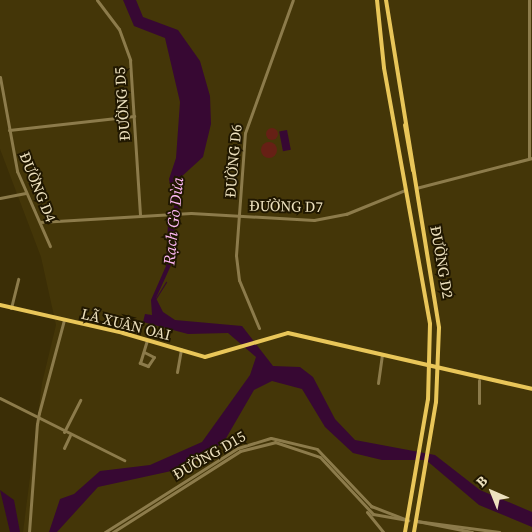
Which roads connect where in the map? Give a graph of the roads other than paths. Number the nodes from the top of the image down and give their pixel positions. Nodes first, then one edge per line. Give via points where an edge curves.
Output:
1 (97, 0) edge
2 (293, 0) edge
3 (377, 0) edge
4 (386, 0) edge
5 (529, 0) edge
6 (386, 8) junction
7 (378, 10) junction
8 (0, 77) edge
9 (396, 86) junction
10 (388, 88) junction
11 (134, 116) junction
12 (9, 130) junction
13 (531, 158) edge
14 (415, 188) junction
15 (405, 190) junction
16 (26, 193) junction
17 (0, 198) edge
18 (140, 216) junction
19 (239, 216) junction
20 (40, 222) junction
21 (50, 246) dead end
22 (18, 279) dead end
23 (0, 305) edge
24 (11, 308) junction
25 (64, 320) junction
26 (259, 328) dead end
27 (147, 340) junction
28 (181, 349) junction
29 (144, 352) junction
30 (382, 356) junction
31 (430, 367) junction
32 (439, 369) junction
33 (177, 372) dead end
34 (479, 380) dead end
35 (378, 383) dead end
36 (532, 389) edge
37 (0, 398) edge
38 (80, 400) dead end
39 (480, 403) dead end
40 (64, 432) junction
41 (70, 434) junction
42 (64, 448) dead end
43 (124, 460) dead end
44 (333, 461) junction
45 (329, 464) junction
46 (362, 497) junction
47 (358, 500) junction
48 (366, 509) junction
49 (140, 512) junction
50 (408, 520) junction
51 (416, 521) junction
52 (30, 530) edge
53 (105, 532) edge
54 (112, 532) edge
55 (383, 532) edge
56 (405, 532) edge
57 (414, 532) edge
58 (472, 532) edge
59 (499, 532) edge

1 - 11 street, ĐƯỜNG D5 via 126,43
2 - 19 street, ĐƯỜNG D6 via 246,121
3 - 7 main road, ĐƯỜNG D2
4 - 6 main road, ĐƯỜNG D2
5 - 13 street
6 - 7 main road
6 - 9 main road, ĐƯỜNG D2
7 - 10 main road, ĐƯỜNG D2
8 - 12 street, ĐƯỜNG D4
9 - 10 main road
9 - 14 main road, ĐƯỜNG D2
10 - 15 main road, ĐƯỜNG D2
11 - 12 street
11 - 18 street, ĐƯỜNG D5
12 - 16 street, ĐƯỜNG D4 via 14,160
13 - 14 street
14 - 15 main road
14 - 32 main road, ĐƯỜNG D2 via 438,322
15 - 19 street, ĐƯỜNG D7 via 324,219
15 - 31 main road, ĐƯỜNG D2 via 427,305
16 - 17 street
16 - 20 street, ĐƯỜNG D4
18 - 19 street, ĐƯỜNG D7 via 191,213
18 - 20 street
19 - 26 street, ĐƯỜNG D6 via 239,280
20 - 21 street, ĐƯỜNG D4
22 - 24 street
23 - 24 main road, LÃ XUÂN OAI
24 - 25 main road, LÃ XUÂN OAI
25 - 27 main road, LÃ XUÂN OAI
25 - 52 street, bridge via 37,424
27 - 28 main road, LÃ XUÂN OAI
27 - 29 street
28 - 30 main road, LÃ XUÂN OAI via 210,358 267,336 288,333
28 - 33 street
29 - 29 street via 154,357 148,366 141,365
30 - 31 main road, LÃ XUÂN OAI
30 - 35 street
31 - 32 main road, LÃ XUÂN OAI
31 - 50 main road, ĐƯỜNG D2 via 425,424
32 - 36 main road
32 - 51 main road, ĐƯỜNG D2 via 432,435
34 - 39 street
37 - 40 street
38 - 40 street
40 - 41 street
41 - 42 street
41 - 43 street
44 - 45 street
44 - 46 street, ĐƯỜNG D15
44 - 49 street, ĐƯỜNG D15 via 299,442 257,440
45 - 47 street, ĐƯỜNG D15
45 - 49 street, ĐƯỜNG D15 via 297,446 255,445
46 - 47 street
46 - 50 street, ĐƯỜNG D15 via 380,512
47 - 48 street, ĐƯỜNG D15
48 - 50 street, ĐƯỜNG D15 via 378,517
48 - 55 street
49 - 53 street, ĐƯỜNG D15
49 - 54 street, ĐƯỜNG D15
50 - 51 main road
50 - 56 main road, ĐƯỜNG D2
51 - 57 main road, ĐƯỜNG D2
51 - 58 street
51 - 59 street via 422,519

